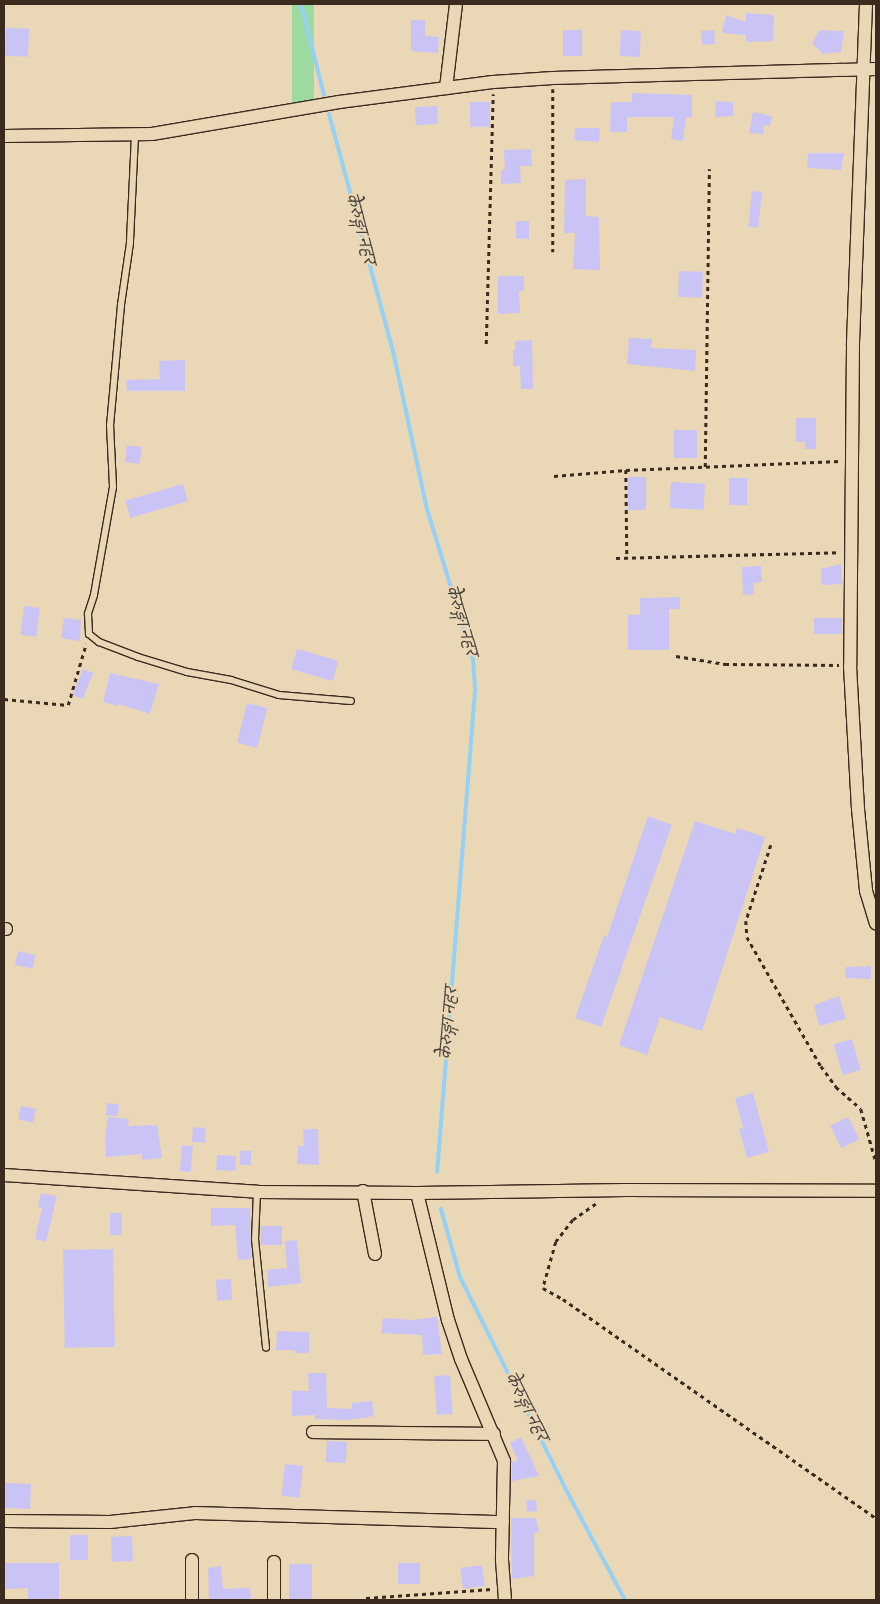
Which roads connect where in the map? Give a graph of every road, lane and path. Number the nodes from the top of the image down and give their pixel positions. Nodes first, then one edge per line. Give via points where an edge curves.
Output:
1 (456, 4) edge
2 (866, 4) edge
3 (870, 69) edge
4 (553, 78) junction
5 (493, 82) junction
6 (446, 88) junction
7 (135, 135) junction
8 (4, 136) edge
9 (709, 169) dead end
10 (553, 252) dead end
11 (486, 344) dead end
12 (851, 460) junction
13 (705, 468) junction
14 (626, 470) junction
15 (554, 476) dead end
16 (851, 552) junction
17 (616, 558) dead end
18 (628, 558) junction
19 (91, 636) junction
20 (676, 656) dead end
21 (850, 666) junction
22 (4, 699) edge
23 (351, 702) dead end
24 (771, 846) dead end
25 (876, 923) edge
26 (876, 1162) edge
27 (4, 1175) edge
28 (363, 1191) junction
29 (876, 1191) edge
30 (257, 1192) junction
31 (417, 1193) junction
32 (601, 1201) dead end
33 (375, 1254) dead end
34 (266, 1348) dead end
35 (313, 1432) dead end
36 (494, 1434) junction
37 (876, 1518) edge
38 (4, 1521) edge
39 (503, 1522) junction
40 (192, 1560) dead end
41 (274, 1562) dead end
42 (505, 1594) edge
43 (366, 1598) dead end
44 (192, 1600) edge
45 (274, 1600) edge

1 - 6 street
2 - 3 street
3 - 4 street
3 - 12 street via 854,326
4 - 5 street
4 - 10 path
5 - 6 street
5 - 11 path
6 - 7 street
7 - 8 street
7 - 19 lane via 131,234 110,425 113,487 88,614
9 - 13 path
12 - 13 path
12 - 16 street
13 - 14 path
14 - 15 path
14 - 18 path
16 - 18 path
16 - 21 street
17 - 18 path
19 - 22 path via 84,648 68,705
19 - 23 lane via 138,657 187,672 231,680 279,695
20 - 21 path via 724,664
21 - 25 street via 866,892
24 - 26 path via 746,921 747,937 820,1066 836,1087 861,1110
27 - 30 street
28 - 30 street
28 - 31 street
28 - 33 street
29 - 31 street
30 - 34 lane via 255,1239
31 - 36 street via 448,1320 461,1359
32 - 37 path via 572,1220 556,1242 543,1288
35 - 36 street
36 - 39 street via 504,1461
38 - 39 street via 110,1522 195,1513
39 - 42 street
40 - 44 street
41 - 45 street
42 - 43 path

